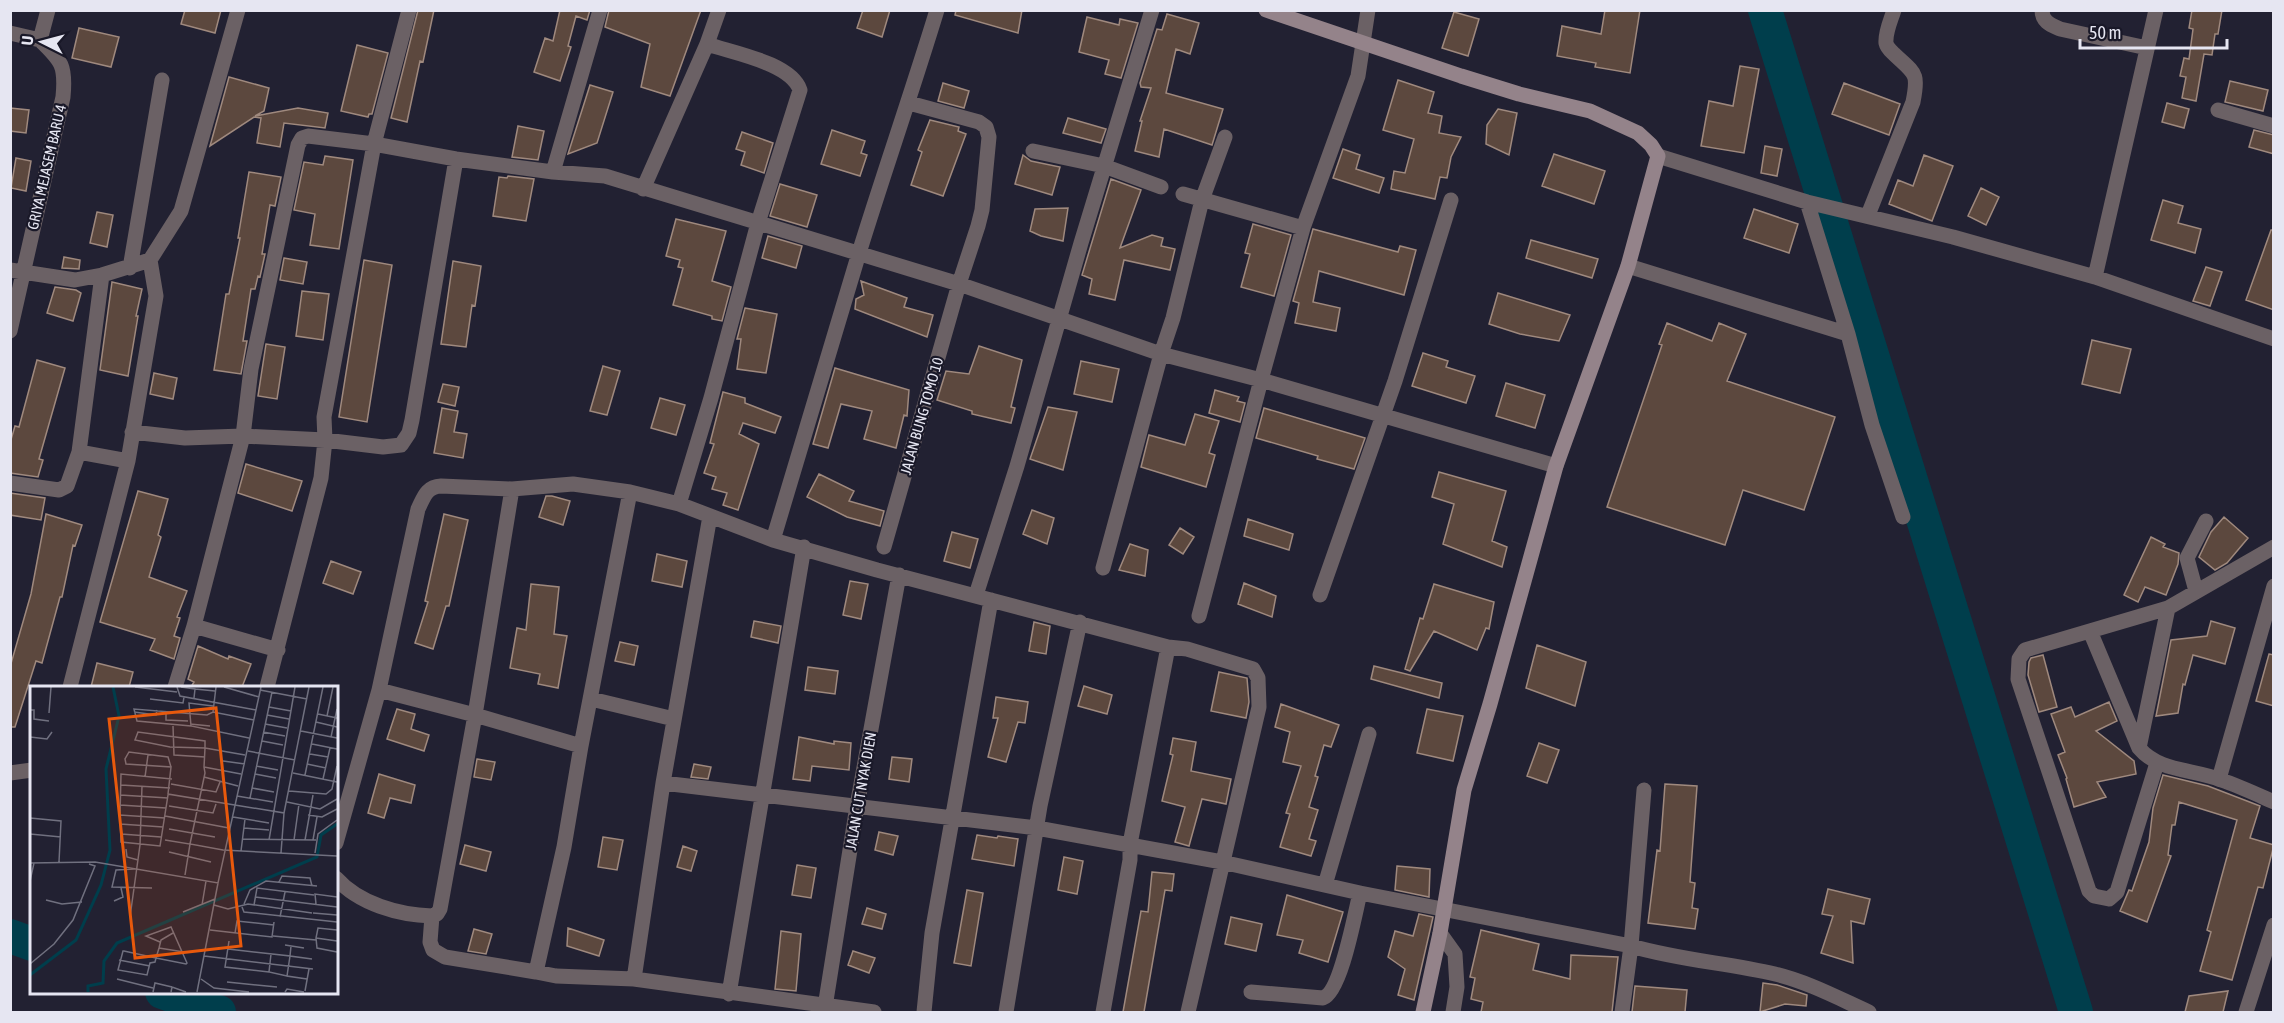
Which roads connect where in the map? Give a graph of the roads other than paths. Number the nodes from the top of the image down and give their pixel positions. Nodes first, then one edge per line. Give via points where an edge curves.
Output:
1 (48, 10) edge
2 (238, 10) edge
3 (409, 10) edge
4 (600, 10) edge
5 (719, 10) edge
6 (937, 10) edge
7 (1152, 10) edge
8 (1266, 10) edge
9 (1368, 10) edge
10 (1894, 10) edge
11 (2042, 10) edge
12 (2156, 10) edge
13 (10, 33) edge
14 (40, 39) junction
15 (1362, 42) junction
16 (707, 44) junction
17 (2147, 48) junction
18 (162, 80) dead end
19 (909, 103) junction
20 (2218, 110) dead end
21 (2274, 126) edge
22 (1225, 137) dead end
23 (374, 144) junction
24 (1033, 151) dead end
25 (1658, 156) junction
26 (456, 159) junction
27 (1104, 166) junction
28 (553, 172) junction
29 (1161, 187) dead end
30 (643, 189) junction
31 (1183, 194) dead end
32 (1202, 200) junction
33 (1450, 200) dead end
34 (1812, 203) junction
35 (1861, 214) junction
36 (758, 223) junction
37 (1303, 228) junction
38 (859, 253) junction
39 (150, 260) junction
40 (1628, 266) junction
41 (130, 267) junction
42 (17, 271) edge
43 (102, 275) junction
44 (2095, 277) junction
45 (959, 284) junction
46 (1060, 318) junction
47 (10, 331) edge
48 (1848, 334) junction
49 (2274, 339) edge
50 (1161, 354) junction
51 (1261, 380) junction
52 (1383, 416) junction
53 (132, 432) junction
54 (243, 436) junction
55 (325, 440) junction
56 (79, 452) junction
57 (128, 460) junction
58 (1556, 466) junction
59 (10, 483) edge
60 (512, 489) junction
61 (630, 492) junction
62 (679, 504) junction
63 (710, 516) junction
64 (1903, 517) dead end
65 (2206, 520) dead end
66 (773, 540) junction
67 (884, 547) dead end
68 (2274, 547) edge
69 (804, 548) junction
70 (1103, 568) dead end
71 (899, 575) junction
72 (2274, 586) edge
73 (2196, 591) junction
74 (1320, 595) dead end
75 (984, 598) junction
76 (2168, 608) junction
77 (1199, 616) dead end
78 (1080, 622) junction
79 (194, 626) junction
80 (2090, 631) junction
81 (1168, 646) junction
82 (278, 650) junction
83 (70, 686) edge
84 (175, 686) edge
85 (267, 686) edge
86 (379, 690) junction
87 (591, 699) junction
88 (475, 715) junction
89 (674, 718) junction
90 (1369, 734) dead end
91 (580, 746) junction
92 (2139, 748) junction
93 (2157, 763) junction
94 (30, 770) edge
95 (10, 773) edge
96 (2219, 779) junction
97 (663, 783) junction
98 (1644, 790) dead end
99 (763, 795) junction
100 (2274, 802) edge
101 (857, 806) junction
102 (953, 818) junction
103 (1037, 828) junction
104 (338, 836) edge
105 (1130, 844) junction
106 (1222, 862) junction
107 (338, 880) edge
108 (1325, 885) junction
109 (1360, 893) junction
110 (1443, 908) junction
111 (432, 916) junction
112 (2274, 925) edge
113 (1440, 933) junction
114 (1632, 946) junction
115 (536, 972) junction
116 (634, 979) junction
117 (1251, 992) dead end
118 (729, 994) junction
119 (825, 1007) junction
120 (874, 1012) edge
121 (924, 1012) edge
122 (1006, 1012) edge
123 (1103, 1012) edge
124 (1188, 1012) edge
125 (1423, 1012) edge
126 (1453, 1012) edge
127 (1622, 1012) edge
128 (1869, 1012) edge
129 (2246, 1012) edge

1 - 14 street
2 - 39 street via 181,211
3 - 23 street
4 - 28 street
5 - 16 street
6 - 19 street
7 - 27 street
8 - 15 main road
9 - 15 street
10 - 35 street via 1886,42 1912,69 1916,87 1913,102
11 - 17 street via 2048,24 2060,29
12 - 17 street
13 - 14 street
14 - 42 street, GRIYA MEJASEM BARU 4 via 62,66 63,97
15 - 25 main road via 1519,94 1590,111 1638,133
15 - 37 street via 1358,76
16 - 30 street
16 - 36 street via 781,69 797,82 800,90
17 - 44 street
18 - 41 street
19 - 38 street
19 - 45 street, JALAN BUNG TOMO 10 via 979,122 988,132 982,210
20 - 21 street
22 - 32 street
23 - 26 street
23 - 54 street via 308,136 299,140 251,369
23 - 55 street via 324,417
24 - 27 street
25 - 34 street
25 - 40 main road
26 - 28 street
26 - 55 street via 409,433 401,445 392,448
27 - 29 street
27 - 46 street
28 - 30 street via 605,176
30 - 36 street
31 - 32 street
32 - 37 street
32 - 50 street
33 - 52 street
34 - 35 street
34 - 48 street
35 - 44 street
36 - 38 street
36 - 62 street
37 - 51 street
38 - 45 street
38 - 66 street
39 - 41 street
39 - 53 street via 156,296
40 - 48 street
40 - 58 main road
41 - 43 street
42 - 43 street via 75,280
42 - 47 street, GRIYA MEJASEM BARU 4
43 - 56 street
44 - 49 street
45 - 46 street
45 - 67 street, JALAN BUNG TOMO 10
46 - 50 street
46 - 75 street
48 - 64 street via 1872,425
50 - 51 street
50 - 70 street
51 - 52 street
51 - 77 street
52 - 58 street
52 - 74 street
53 - 54 street via 185,438
53 - 57 street
54 - 55 street
54 - 79 street
55 - 82 street via 321,478
56 - 57 street
56 - 59 street via 68,486 59,490
57 - 83 street
58 - 110 main road via 1464,790
60 - 61 street via 573,484
60 - 86 street via 441,486 426,492 418,509
60 - 88 street
61 - 62 street
61 - 87 street
62 - 63 street
63 - 66 street
63 - 89 street
65 - 73 street via 2187,558
66 - 69 street
68 - 73 street
69 - 71 street
69 - 99 street
71 - 75 street
71 - 101 street, JALAN CUT NYAK DIEN
72 - 96 street
73 - 76 street
75 - 78 street
75 - 102 street
76 - 80 street
76 - 92 street
78 - 81 street
78 - 103 street
79 - 82 street
79 - 84 street
80 - 92 street
80 - 93 street via 2025,650 2019,659 2018,679 2089,891 2094,896 2109,899 2117,892
81 - 105 street
81 - 106 street via 1246,666 1258,678 1259,707
82 - 85 street
86 - 88 street
86 - 104 street
87 - 89 street
87 - 91 street
88 - 91 street
88 - 111 street via 440,909
89 - 97 street
90 - 108 street
91 - 115 street via 564,847
92 - 93 street
93 - 96 street
94 - 95 street
96 - 100 street
97 - 99 street
97 - 116 street
98 - 114 street
99 - 101 street
99 - 118 street
101 - 102 street
101 - 119 street, JALAN CUT NYAK DIEN
102 - 103 street
102 - 121 street via 932,933
103 - 105 street
103 - 122 street
105 - 106 street
105 - 123 street
106 - 108 street
106 - 124 street
107 - 111 street via 357,897 393,911
108 - 109 street
109 - 110 street
109 - 117 street via 1337,982 1328,996
110 - 113 main road
110 - 114 street
111 - 115 street via 430,942 433,950 445,957
112 - 129 street
113 - 125 main road
113 - 126 street via 1455,954 1457,987
114 - 127 street
114 - 128 street via 1663,956 1776,974
115 - 116 street
116 - 118 street
118 - 119 street
119 - 120 street

